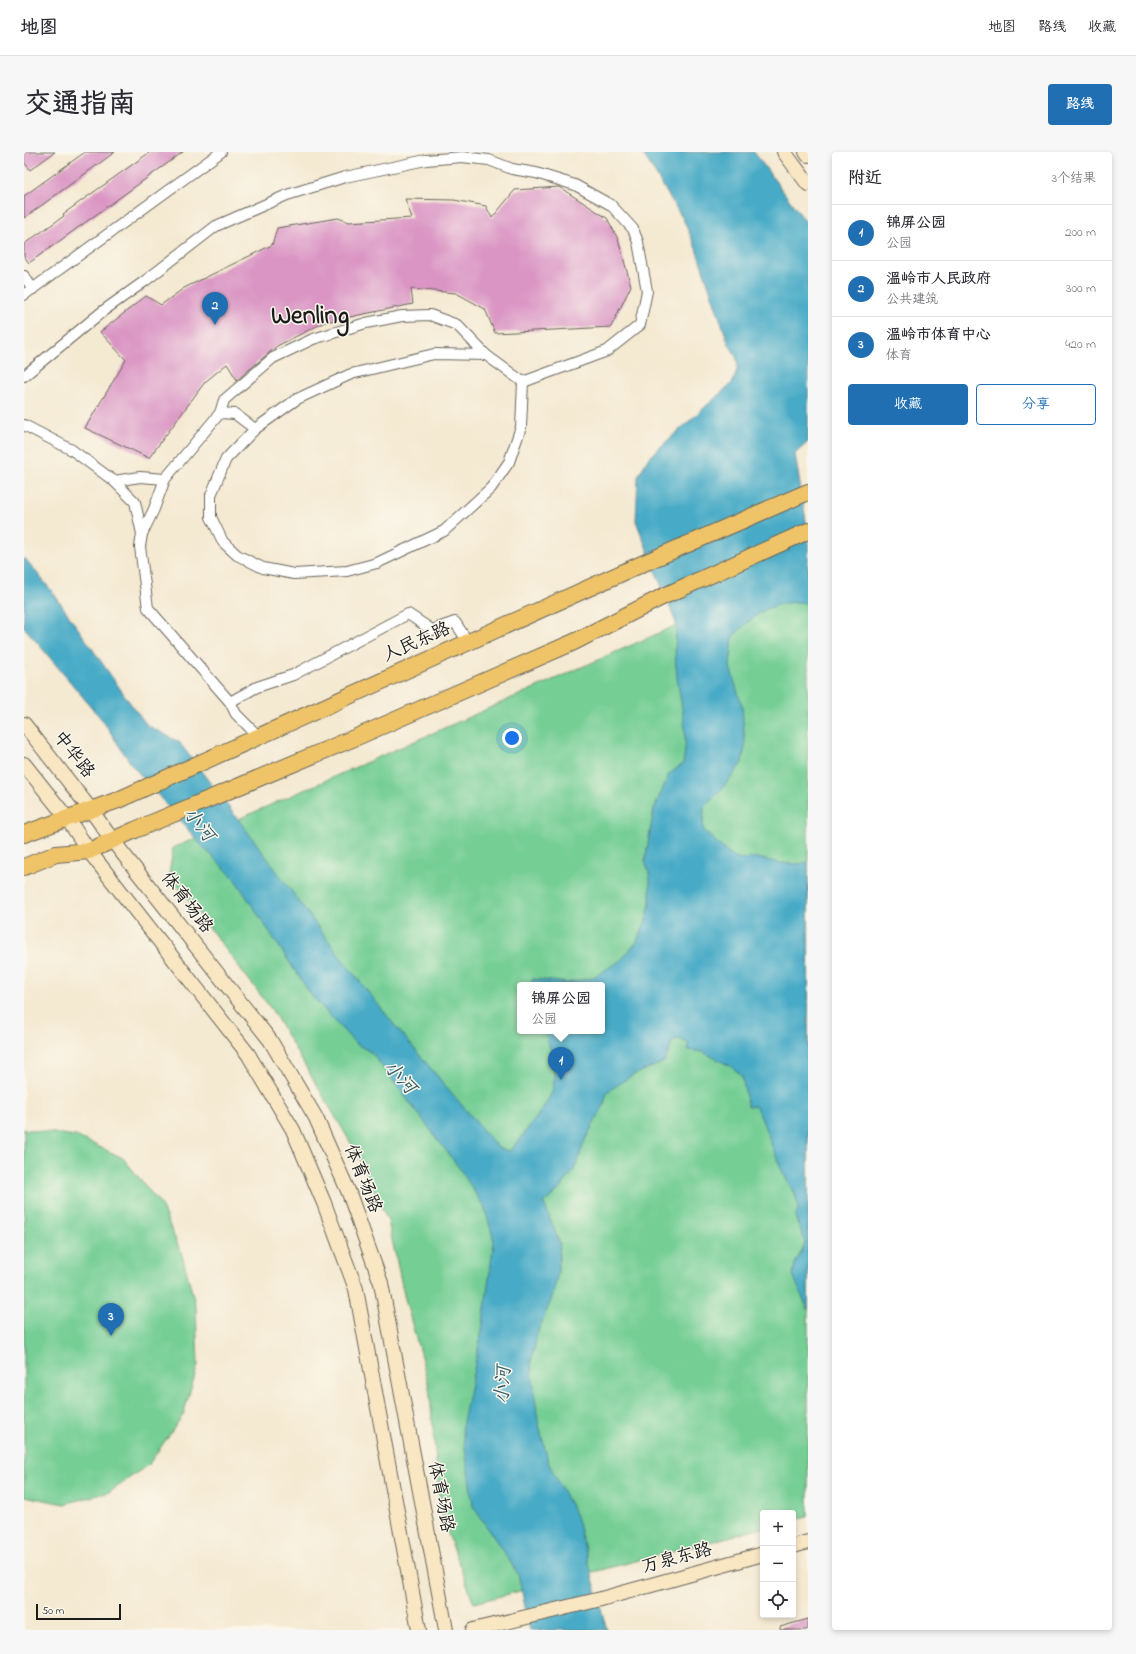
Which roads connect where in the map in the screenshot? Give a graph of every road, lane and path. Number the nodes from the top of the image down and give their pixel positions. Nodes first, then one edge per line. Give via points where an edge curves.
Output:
1 (221, 152) edge
2 (784, 152) edge
3 (806, 152) edge
4 (808, 155) edge
5 (808, 184) edge
6 (24, 276) edge
7 (33, 289) junction
8 (24, 295) edge
9 (486, 355) junction
10 (24, 376) edge
11 (524, 382) junction
12 (220, 413) junction
13 (24, 425) edge
14 (255, 429) junction
15 (165, 479) junction
16 (114, 480) junction
17 (803, 494) edge
18 (808, 531) edge
19 (142, 534) junction
20 (468, 642) junction
21 (230, 702) junction
22 (24, 724) edge
23 (258, 736) junction
24 (24, 764) edge
25 (91, 810) junction
26 (68, 818) junction
27 (24, 834) edge
28 (112, 841) junction
29 (89, 851) junction
30 (24, 867) edge
31 (808, 1542) edge
32 (796, 1545) edge
33 (760, 1555) edge
34 (419, 1630) edge
35 (446, 1630) edge
36 (473, 1630) edge

1 - 7 street
2 - 5 main road
3 - 4 main road
6 - 7 street
7 - 8 street
9 - 11 street
9 - 12 street via 457,325 430,315 402,316 366,323 314,339 273,358 224,400
9 - 14 street via 434,354 351,374 297,399
10 - 11 street via 103,311 216,226 286,195 345,177 426,160 462,157 488,160 512,170 536,173 575,185 611,205 633,229 638,242 647,291 640,325 607,351
11 - 14 street via 521,427 509,462 491,488 444,531 377,563 348,571 294,574 263,568 237,555 223,542 211,517 211,495 226,459
12 - 14 street via 235,414
12 - 15 street
13 - 16 street via 72,450
15 - 16 street via 140,477
15 - 19 street
16 - 19 street via 135,502
17 - 20 main road, 人民东路
18 - 28 main road via 662,597 574,642
19 - 21 street via 140,547 148,608
20 - 21 street via 455,622 432,630 408,614 293,675 257,687
20 - 23 main road, 人民东路
21 - 23 street via 236,714
22 - 25 main road, 中华路
23 - 25 main road, 人民东路
24 - 26 main road
25 - 26 main road
25 - 28 main road, 体育场路
26 - 27 main road
26 - 29 main road
28 - 29 main road
28 - 35 main road, 体育场路 via 270,1040 316,1118 349,1193 381,1282
29 - 30 main road via 56,854
29 - 34 main road via 248,1054 293,1130 324,1203 356,1289
31 - 32 main road
33 - 36 main road, 万泉东路 via 601,1599

